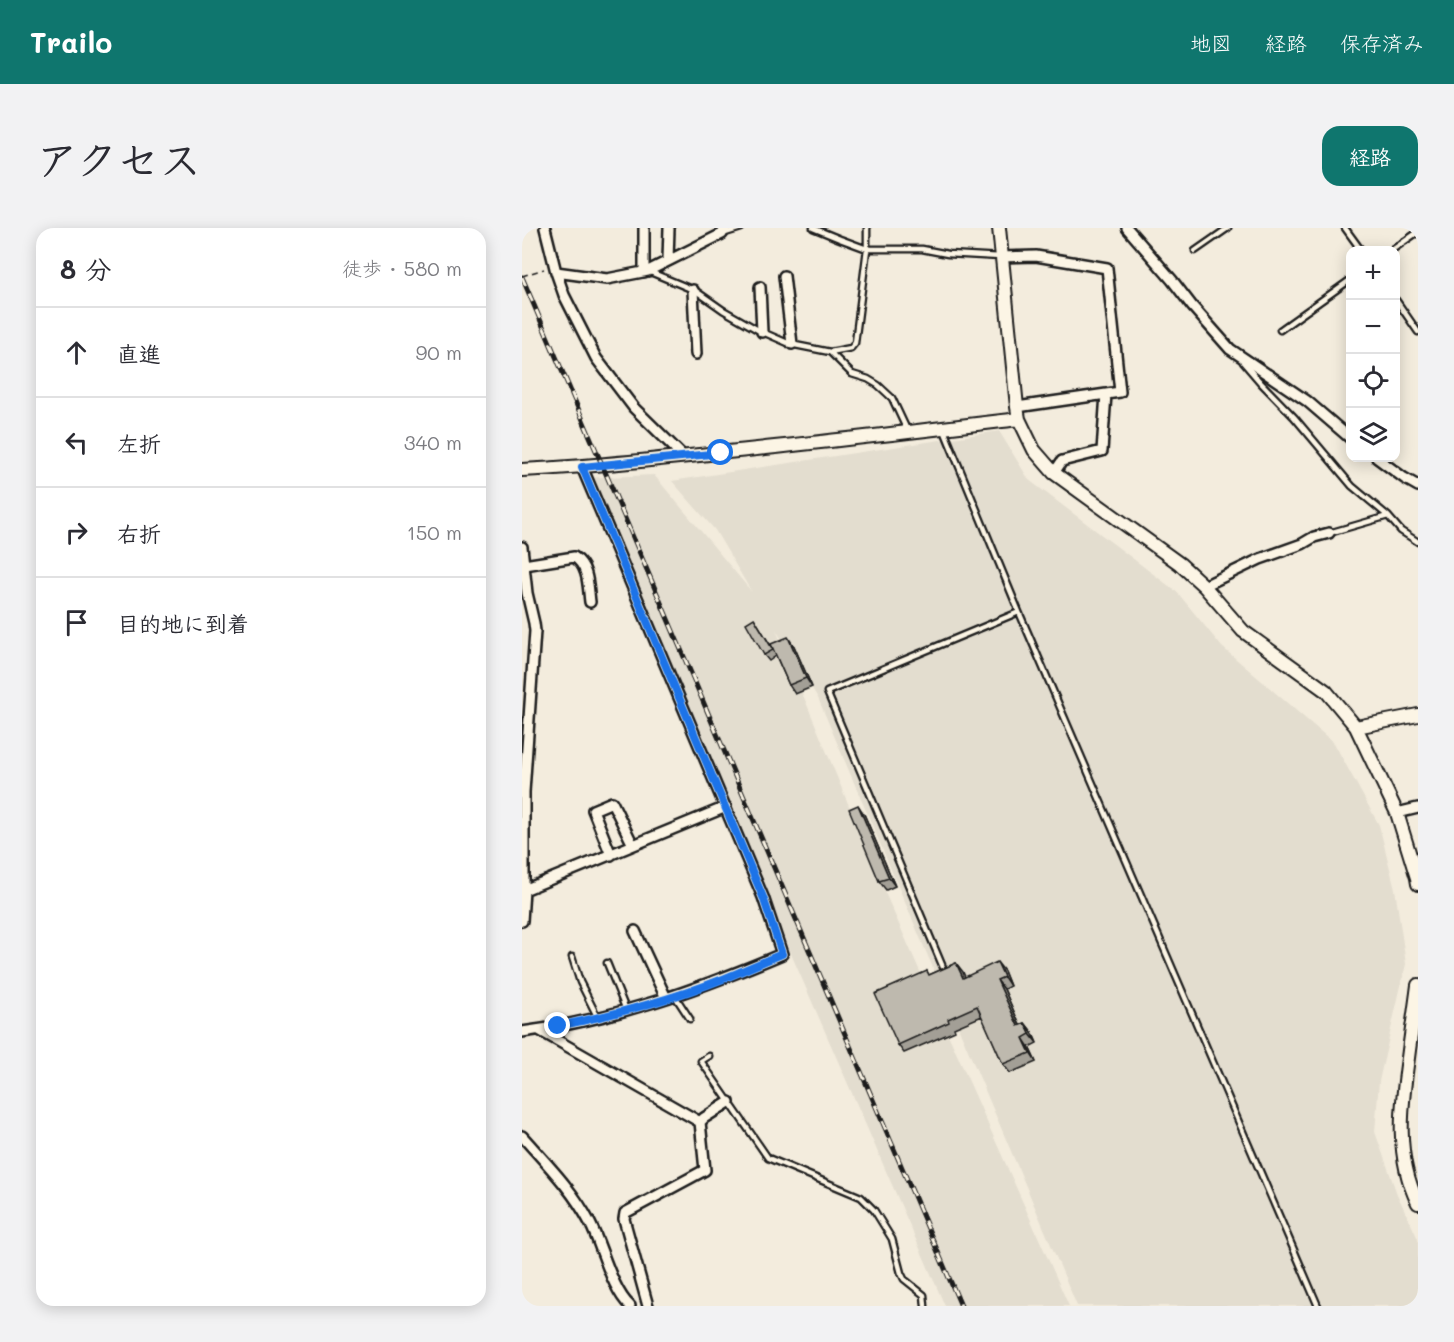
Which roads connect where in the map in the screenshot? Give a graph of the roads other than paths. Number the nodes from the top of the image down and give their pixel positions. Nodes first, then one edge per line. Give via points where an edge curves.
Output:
1 (545, 228) edge
2 (644, 228) edge
3 (669, 228) edge
4 (741, 228) edge
5 (813, 228) edge
6 (867, 228) edge
7 (999, 228) edge
8 (1127, 228) edge
9 (1228, 228) edge
10 (1345, 228) edge
11 (724, 231) edge
12 (1418, 232) edge
13 (1358, 246) edge
14 (1398, 246) edge
15 (867, 249) junction
16 (1195, 251) dead end
17 (1001, 257) junction
18 (668, 260) junction
19 (555, 269) junction
20 (646, 271) junction
21 (784, 276) dead end
22 (1346, 283) edge
23 (760, 287) dead end
24 (693, 290) junction
25 (1400, 307) edge
26 (1280, 330) dead end
27 (762, 332) junction
28 (1418, 332) edge
29 (792, 344) junction
30 (830, 352) junction
31 (1236, 353) junction
32 (696, 354) dead end
33 (1106, 394) junction
34 (1018, 413) junction
35 (944, 428) junction
36 (908, 433) junction
37 (1346, 435) edge
38 (684, 457) junction
39 (1382, 462) edge
40 (582, 467) junction
41 (522, 470) edge
42 (1054, 473) junction
43 (1418, 486) edge
44 (1388, 516) junction
45 (1329, 533) joint
46 (1418, 542) edge
47 (522, 547) edge
48 (524, 565) junction
49 (1204, 586) junction
50 (590, 602) dead end
51 (1019, 612) junction
52 (1418, 715) edge
53 (1356, 727) junction
54 (523, 792) edge
55 (726, 807) junction
56 (1418, 808) edge
57 (1397, 813) junction
58 (633, 845) junction
59 (611, 855) junction
60 (1418, 884) edge
61 (524, 890) junction
62 (522, 921) edge
63 (635, 931) dead end
64 (572, 957) dead end
65 (607, 963) dead end
66 (945, 972) edge
67 (1418, 985) edge
68 (670, 997) junction
69 (626, 1010) junction
70 (598, 1018) junction
71 (690, 1019) dead end
72 (539, 1030) junction
73 (522, 1032) edge
74 (709, 1056) dead end
75 (729, 1102) junction
76 (700, 1122) junction
77 (522, 1136) edge
78 (1414, 1187) edge
79 (1418, 1203) edge
80 (630, 1306) edge
81 (648, 1306) edge
82 (925, 1306) edge
83 (1318, 1306) edge

1 - 19 street
2 - 20 street
3 - 18 street
4 - 11 lane
5 - 15 lane
6 - 15 lane
7 - 17 street
8 - 31 street
9 - 16 lane
10 - 13 lane
11 - 18 street
12 - 14 lane
15 - 17 lane via 922,249
15 - 30 lane via 855,343 851,348
17 - 33 street via 1036,256 1107,268 1120,392
17 - 34 street
18 - 20 street
19 - 20 street via 607,279
19 - 38 street via 596,358 634,408
20 - 24 lane
21 - 29 street
22 - 26 lane
23 - 27 street
24 - 27 lane
24 - 32 street
25 - 28 lane
27 - 29 lane
29 - 30 lane
30 - 36 lane via 852,374 868,379 892,398
31 - 37 street via 1307,401
31 - 44 lane via 1352,486
33 - 34 street
33 - 42 street via 1102,451 1062,461
34 - 35 street
34 - 42 street via 1034,450
35 - 36 street
35 - 51 lane
36 - 38 street
38 - 40 street
39 - 43 street
40 - 41 street
40 - 55 street
42 - 49 street via 1180,564
44 - 45 lane
44 - 46 lane
45 - 49 street
47 - 48 street
48 - 50 street via 574,557 585,568
48 - 54 street via 535,631
49 - 53 street via 1243,632 1326,691
51 - 66 lane via 827,692
51 - 83 lane
52 - 53 street
53 - 57 street
54 - 61 street
55 - 58 street
55 - 68 street via 782,954
56 - 57 street
57 - 60 street
58 - 59 street
58 - 59 street via 612,802 593,810
59 - 61 street
61 - 62 street
63 - 68 street
64 - 70 lane
65 - 69 lane
67 - 78 street via 1401,1106 1402,1154
68 - 69 street
68 - 71 lane
69 - 70 street
70 - 72 street
72 - 73 street
72 - 76 street
74 - 75 lane via 701,1061
75 - 76 street
75 - 82 lane via 768,1158 861,1197 874,1210 892,1239 904,1279 924,1295
76 - 81 street via 705,1170 625,1213
77 - 80 street via 561,1180 591,1223 618,1291
78 - 79 street

